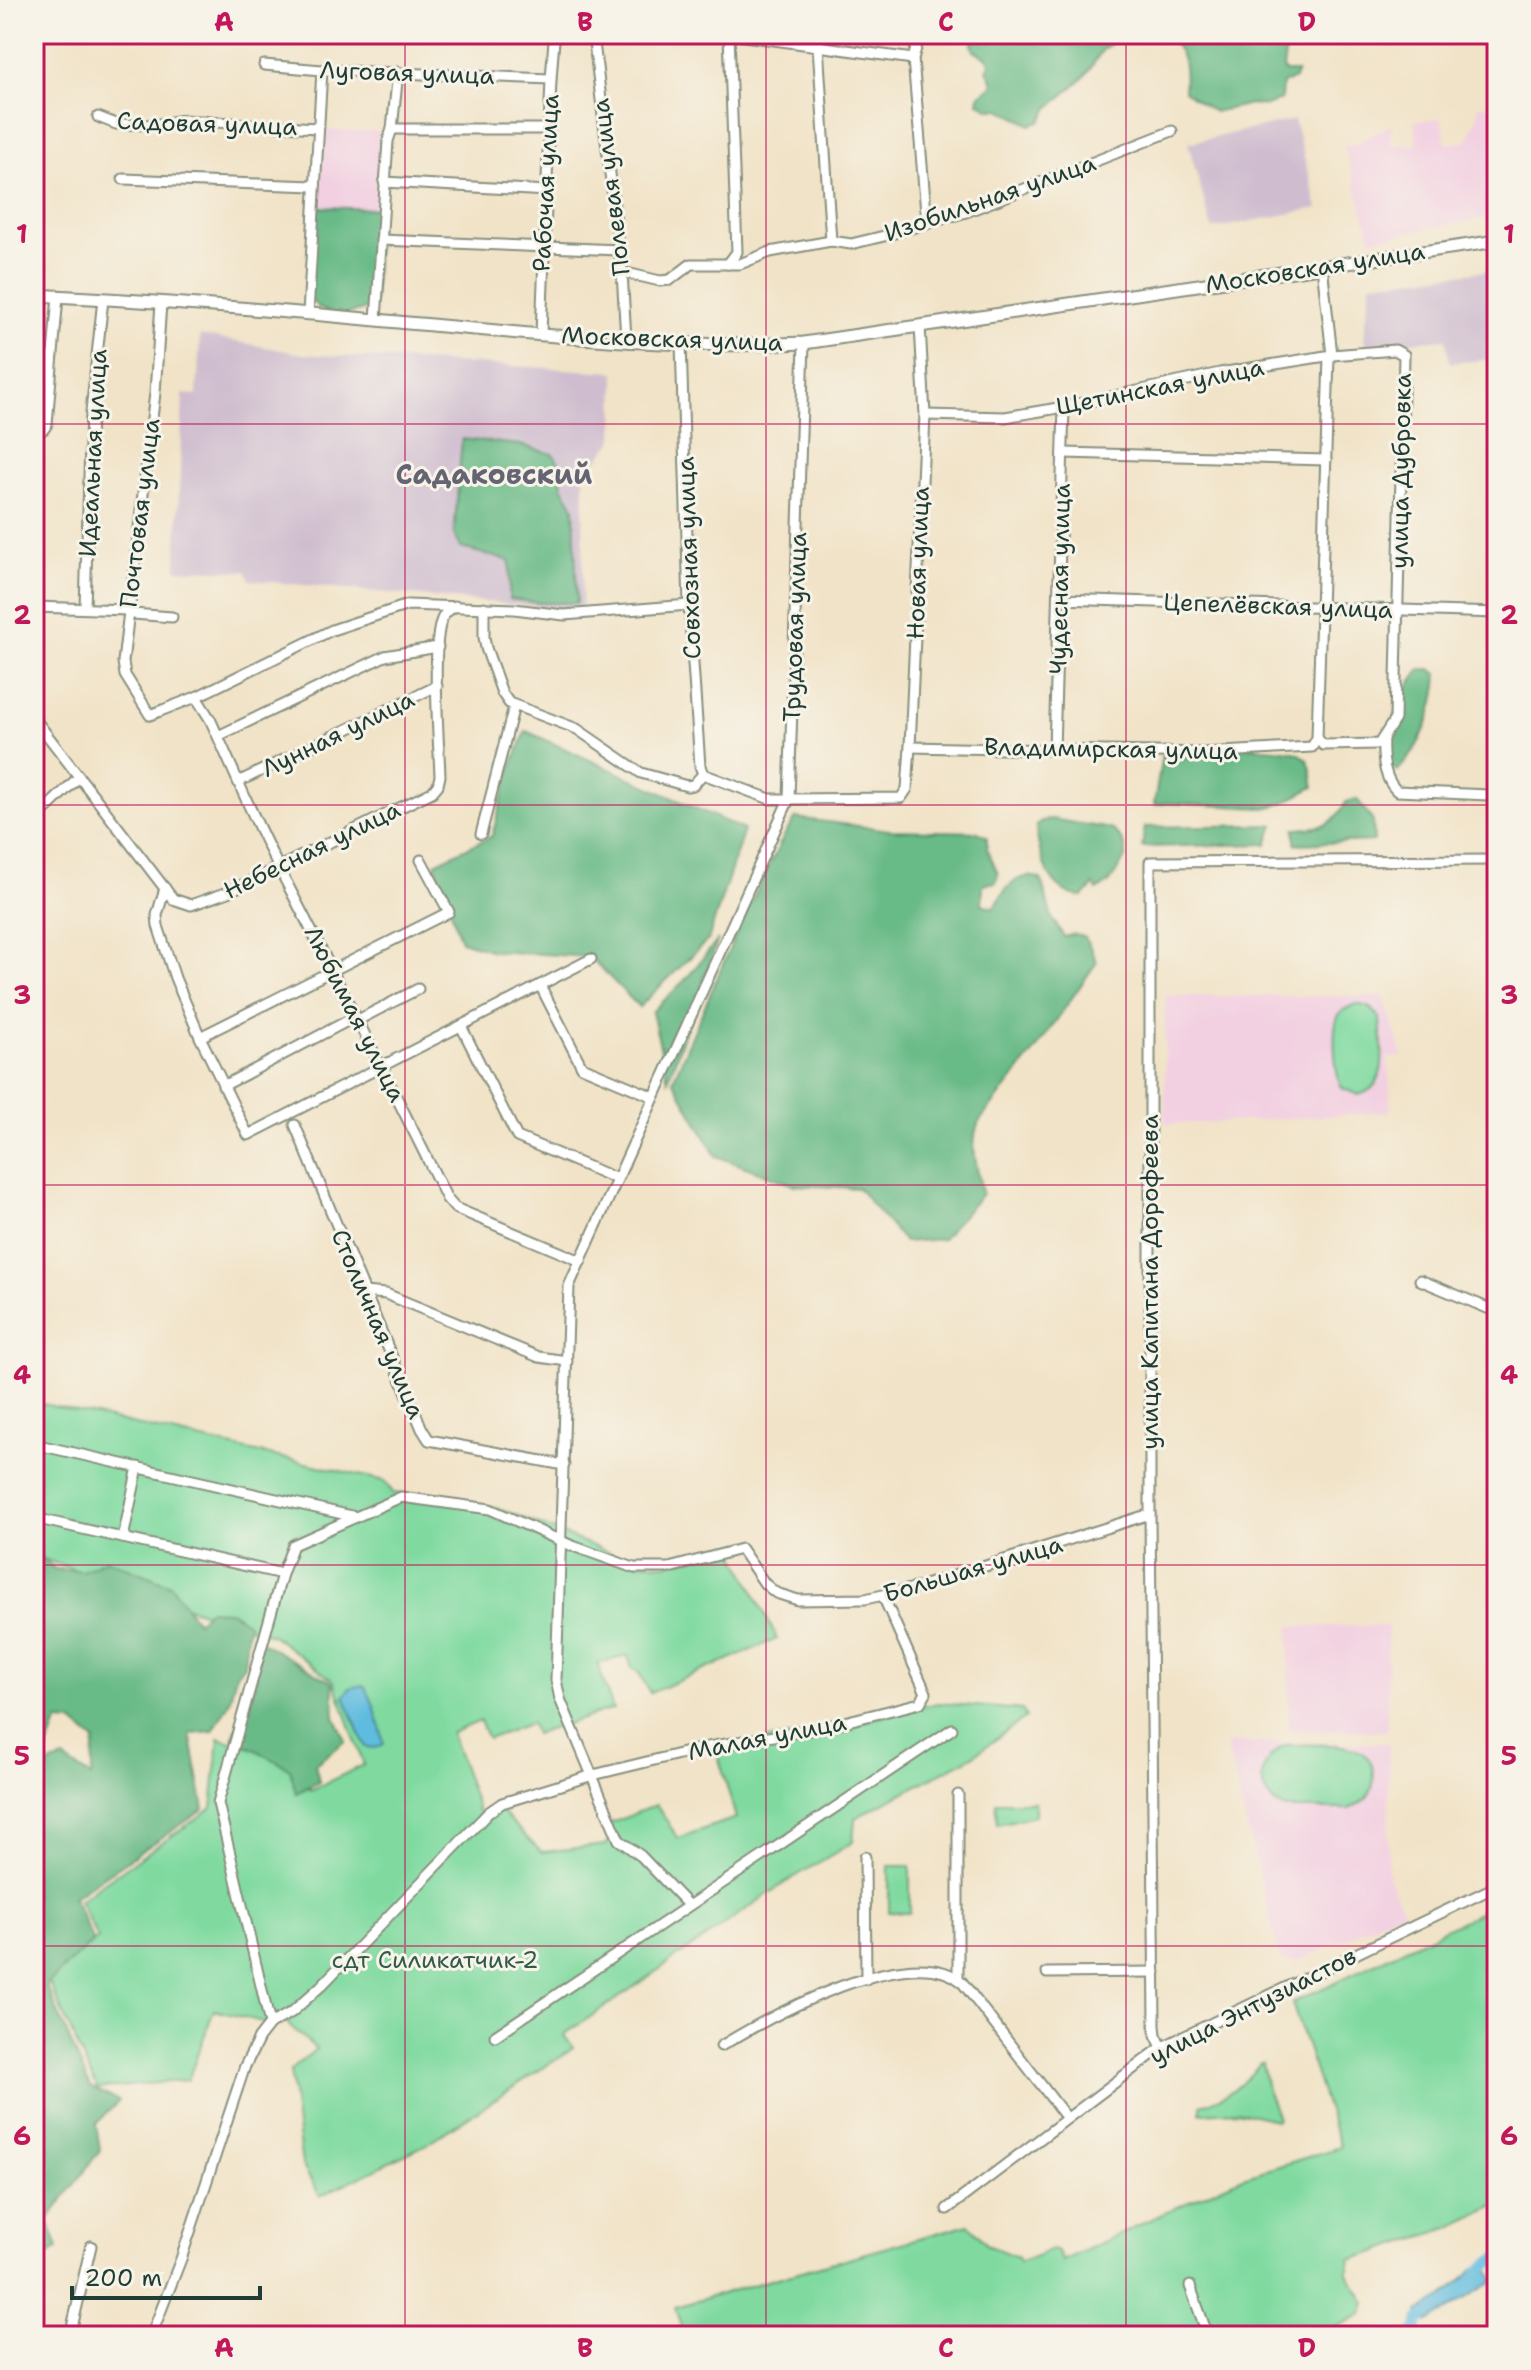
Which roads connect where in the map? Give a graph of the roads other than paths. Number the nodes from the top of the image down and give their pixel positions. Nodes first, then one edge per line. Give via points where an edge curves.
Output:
1 (557, 34) edge
2 (593, 34) edge
3 (729, 34) edge
4 (821, 34) edge
5 (920, 34) edge
6 (818, 46) junction
7 (913, 59) junction
8 (264, 65) dead end
9 (322, 70) junction
10 (398, 72) junction
11 (551, 79) junction
12 (98, 117) dead end
13 (317, 128) junction
14 (392, 129) junction
15 (549, 129) junction
16 (1172, 131) dead end
17 (123, 179) dead end
18 (384, 182) junction
19 (314, 186) junction
20 (547, 191) junction
21 (927, 224) junction
22 (381, 240) junction
23 (831, 241) junction
24 (1497, 241) edge
25 (542, 247) junction
26 (619, 250) junction
27 (728, 264) junction
28 (1322, 266) junction
29 (622, 272) junction
30 (34, 295) edge
31 (58, 296) junction
32 (103, 299) junction
33 (161, 303) junction
34 (308, 314) junction
35 (376, 320) junction
36 (920, 326) junction
37 (541, 334) junction
38 (626, 339) junction
39 (681, 342) junction
40 (804, 343) junction
41 (1395, 350) joint
42 (1331, 356) junction
43 (1064, 407) junction
44 (925, 415) junction
45 (34, 433) edge
46 (1064, 453) junction
47 (1326, 460) junction
48 (1060, 599) junction
49 (689, 605) junction
50 (455, 606) junction
51 (34, 607) edge
52 (484, 607) junction
53 (1322, 607) junction
54 (85, 608) junction
55 (128, 610) junction
56 (1398, 611) junction
57 (1497, 613) edge
58 (172, 617) dead end
59 (438, 647) junction
60 (437, 686) junction
61 (196, 697) junction
62 (514, 706) junction
63 (35, 721) edge
64 (218, 736) junction
65 (1383, 738) junction
66 (1314, 743) junction
67 (910, 747) junction
68 (1054, 750) junction
69 (703, 774) junction
70 (79, 777) junction
71 (240, 781) junction
72 (1489, 795) dead end
73 (789, 799) junction
74 (34, 820) edge
75 (481, 834) dead end
76 (421, 860) dead end
77 (1497, 860) edge
78 (279, 867) junction
79 (165, 888) junction
80 (591, 959) dead end
81 (333, 972) junction
82 (540, 985) junction
83 (418, 989) dead end
84 (356, 1019) junction
85 (461, 1026) junction
86 (200, 1037) junction
87 (382, 1066) junction
88 (223, 1086) junction
89 (654, 1097) junction
90 (295, 1125) dead end
91 (617, 1179) junction
92 (581, 1261) junction
93 (1420, 1280) dead end
94 (364, 1292) junction
95 (1497, 1312) edge
96 (567, 1361) junction
97 (34, 1444) edge
98 (564, 1465) junction
99 (138, 1467) junction
100 (1150, 1514) junction
101 (356, 1517) junction
102 (34, 1518) edge
103 (123, 1538) junction
104 (562, 1541) junction
105 (282, 1574) junction
106 (883, 1596) junction
107 (952, 1729) dead end
108 (593, 1775) junction
109 (958, 1795) dead end
110 (865, 1857) dead end
111 (1497, 1886) edge
112 (688, 1905) junction
113 (1155, 1972) junction
114 (1047, 1973) dead end
115 (866, 1979) junction
116 (958, 1979) junction
117 (270, 2024) junction
118 (495, 2036) dead end
119 (721, 2046) dead end
120 (1162, 2047) junction
121 (1066, 2117) junction
122 (947, 2209) dead end
123 (91, 2246) dead end
124 (1190, 2286) dead end
125 (70, 2336) edge
126 (151, 2336) edge
127 (1208, 2336) edge

1 - 11 street, Рабочая улица
2 - 26 street, Полевая улица
3 - 6 street
3 - 27 street via 737,252
4 - 6 street
5 - 7 street
6 - 7 street
6 - 23 street
7 - 21 street
8 - 9 street, Луговая улица
9 - 10 street, Луговая улица
9 - 13 street
10 - 11 street, Луговая улица
10 - 14 street
11 - 15 street, Рабочая улица
12 - 13 street, Садовая улица via 116,124 183,120
13 - 19 street
14 - 15 street
14 - 18 street
15 - 20 street, Рабочая улица
16 - 21 street, Изобильная улица
17 - 19 street
18 - 20 street
18 - 22 street
19 - 34 street
20 - 25 street, Рабочая улица
21 - 23 street, Изобильная улица via 851,244
22 - 25 street
22 - 35 street
23 - 27 street, Изобильная улица
24 - 28 main road, Московская улица
25 - 26 street
25 - 37 street, Рабочая улица
26 - 29 street, Полевая улица
27 - 29 street, Изобильная улица via 691,264 660,281
28 - 36 main road, Московская улица
28 - 42 street
29 - 38 street, Полевая улица
30 - 31 main road, Московская улица
31 - 32 main road, Московская улица
31 - 45 street via 47,424
32 - 33 main road, Московская улица
32 - 54 street, Идеальная улица via 91,412
33 - 34 main road, Московская улица
33 - 55 street, Почтовая улица
34 - 35 main road, Московская улица
35 - 37 main road, Московская улица
36 - 40 main road, Московская улица
36 - 44 street, Новая улица
37 - 38 main road, Московская улица
38 - 39 main road, Московская улица
39 - 40 main road, Московская улица
39 - 49 street, Совхозная улица
40 - 73 street, Трудовая улица
41 - 42 street, Щетинская улица
41 - 56 street, улица Дубровка via 1404,355
42 - 43 street, Щетинская улица via 1220,373
42 - 47 street
43 - 44 street, Щетинская улица via 1005,417
43 - 46 street, Чудесная улица
44 - 67 street, Новая улица
46 - 47 street
46 - 48 street, Чудесная улица
47 - 53 street
48 - 53 street, Цепелёвская улица
48 - 68 street, Чудесная улица
49 - 52 street via 564,615
49 - 69 street, Совхозная улица
50 - 52 street
50 - 59 street via 440,622
50 - 61 street via 408,605 332,630
51 - 54 street
52 - 62 street via 486,648 502,693
53 - 56 street, Цепелёвская улица
53 - 66 street
54 - 55 street
55 - 58 street
55 - 61 street, Почтовая улица via 125,675 150,715
56 - 57 street, Цепелёвская улица
56 - 65 street, улица Дубровка via 1395,719
59 - 60 street
59 - 64 street via 385,656
60 - 71 street, Лунная улица
60 - 78 street, Небесная улица via 440,776 432,792
61 - 64 street, Любимая улица
62 - 69 street via 577,729 646,776 687,786
62 - 75 street
63 - 70 street
64 - 71 street, Любимая улица
65 - 66 street via 1379,744
65 - 72 street, улица Дубровка via 1385,771 1397,791
66 - 68 street, Владимирская улица via 1203,753
67 - 68 street, Владимирская улица
67 - 73 street, Новая улица via 907,789 901,798
69 - 73 street via 770,799
70 - 74 street
70 - 79 street
71 - 78 street, Любимая улица
73 - 89 street
76 - 81 street via 449,912
77 - 100 street, улица Капитана Дорофеева via 1150,862
78 - 79 street, Небесная улица via 191,905 173,899
78 - 81 street, Любимая улица
79 - 86 street via 158,926
80 - 82 street
81 - 84 street, Любимая улица
81 - 86 street
82 - 85 street
82 - 89 street via 582,1067
83 - 84 street
84 - 87 street, Любимая улица
84 - 88 street
85 - 87 street
85 - 91 street via 517,1137
86 - 88 street
87 - 88 street via 248,1135
87 - 92 street, Любимая улица via 455,1208
89 - 91 street
90 - 94 street, Столичная улица
91 - 92 street
92 - 96 street via 569,1286
93 - 95 street
94 - 96 street via 386,1294 539,1357
94 - 98 street, Столичная улица via 429,1440
96 - 98 street
97 - 99 street
98 - 104 street
99 - 101 street
99 - 103 street
100 - 106 street, Большая улица
100 - 113 street, улица Капитана Дорофеева
101 - 104 street via 401,1497 490,1509
101 - 105 street via 293,1545
102 - 103 street
103 - 105 street
104 - 106 street, Большая улица via 634,1568 669,1568 741,1549 765,1584 789,1598
104 - 108 street via 556,1680
105 - 117 street via 218,1803
106 - 108 street, Малая улица via 926,1693 920,1703
107 - 112 street
108 - 112 street via 619,1840
108 - 117 street, Малая улица via 502,1803 489,1812 321,1986
109 - 116 street
110 - 115 street
111 - 120 street, улица Энтузиастов
112 - 118 street
113 - 114 street
113 - 120 street, улица Капитана Дорофеева via 1156,2035
115 - 116 street via 920,1968
115 - 119 street via 778,2012
116 - 121 street
117 - 126 street via 245,2066
120 - 121 street, улица Энтузиастов
121 - 122 street, улица Энтузиастов
123 - 125 street
124 - 127 street

